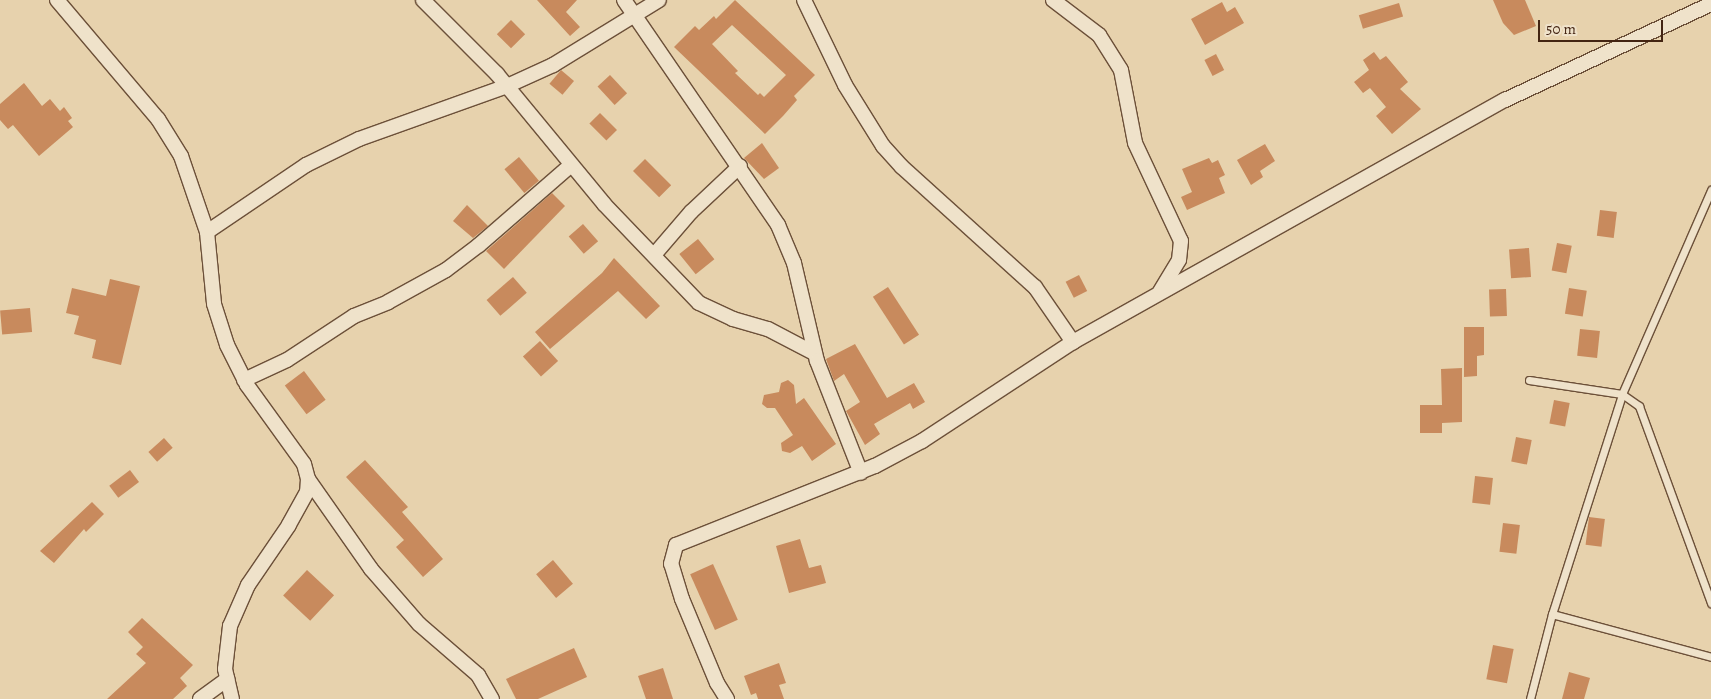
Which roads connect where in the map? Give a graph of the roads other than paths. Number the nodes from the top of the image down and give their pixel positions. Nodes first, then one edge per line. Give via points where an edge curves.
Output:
1 (57, 0) edge
2 (423, 0) edge
3 (624, 0) edge
4 (659, 0) edge
5 (804, 0) edge
6 (1063, 2) edge
7 (1711, 4) edge
8 (634, 13) junction
9 (507, 86) junction
10 (571, 165) junction
11 (740, 166) junction
12 (1711, 190) edge
13 (207, 232) junction
14 (654, 254) junction
15 (1159, 292) junction
16 (1073, 342) junction
17 (814, 353) junction
18 (244, 380) junction
19 (1529, 380) dead end
20 (1622, 394) junction
21 (861, 473) junction
22 (308, 479) junction
23 (1711, 602) edge
24 (1552, 614) junction
25 (1711, 657) edge
26 (228, 679) junction
27 (200, 699) edge
28 (232, 699) edge
29 (492, 699) edge
30 (727, 699) edge
31 (1530, 699) edge

1 - 13 street via 158,119 181,156
2 - 9 street
3 - 8 street
4 - 8 street
5 - 16 street via 845,85 883,146 1035,287
6 - 15 street via 1099,35 1121,70 1135,143 1178,233 1181,254
7 - 15 street via 1505,100
8 - 9 street via 582,49
8 - 11 street
9 - 10 street
9 - 13 street via 359,139 306,165
10 - 14 street
10 - 18 street via 446,270 388,302 354,316 287,360
11 - 14 street via 691,212
11 - 17 street via 785,240 799,282
12 - 20 lane
13 - 18 street via 214,304 226,345
14 - 17 street via 699,303 768,329
15 - 16 street
16 - 21 street via 922,441
17 - 21 street
18 - 22 street via 304,464
19 - 20 lane
20 - 23 lane via 1639,406
20 - 24 lane
21 - 30 street via 676,545 670,564 717,683
22 - 26 street via 307,492 248,585 230,626
22 - 29 street via 371,569 419,624 478,675
24 - 25 lane
24 - 31 lane
26 - 27 street
26 - 28 street

